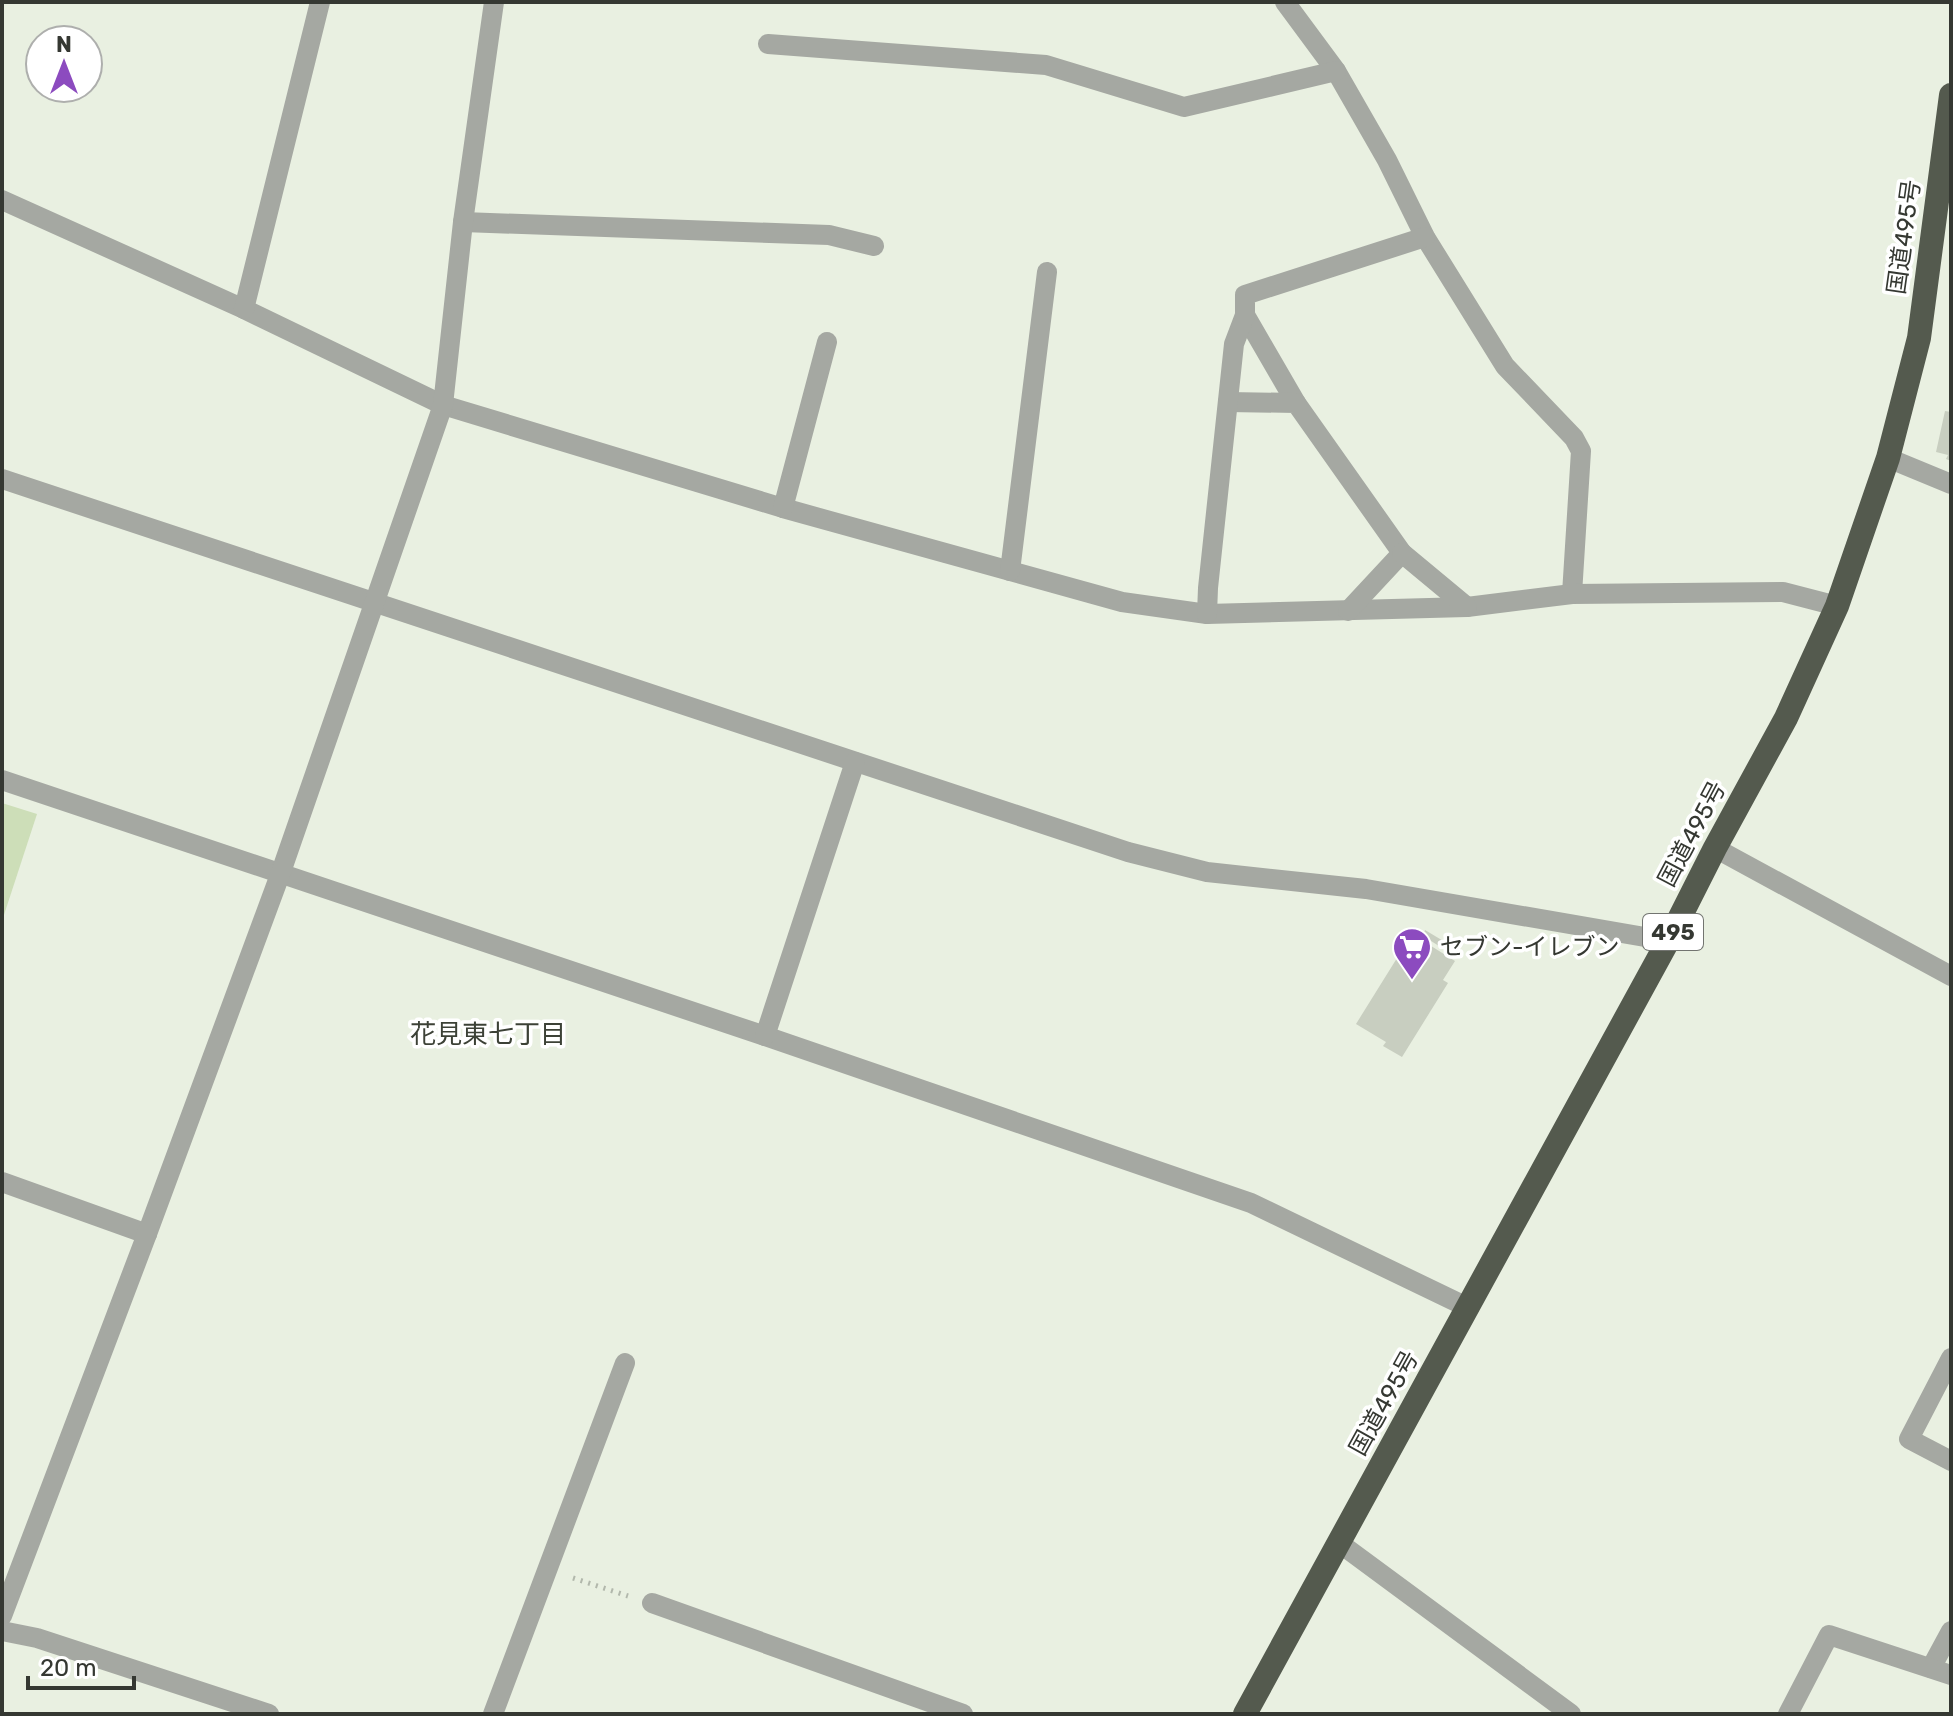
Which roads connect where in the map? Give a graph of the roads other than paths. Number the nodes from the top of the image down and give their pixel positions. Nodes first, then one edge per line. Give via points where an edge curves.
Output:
1 (320, 2) edge
2 (494, 2) edge
3 (1285, 2) edge
4 (768, 44) dead end
5 (1336, 71) junction
6 (1951, 95) edge
7 (2, 200) edge
8 (463, 222) junction
9 (1425, 237) junction
10 (874, 246) dead end
11 (1047, 272) dead end
12 (244, 309) junction
13 (1245, 315) junction
14 (827, 342) dead end
15 (1228, 402) junction
16 (1296, 403) junction
17 (443, 405) junction
18 (1888, 458) junction
19 (2, 479) edge
20 (1951, 484) edge
21 (783, 508) junction
22 (1402, 553) junction
23 (1010, 571) junction
24 (1572, 594) junction
25 (375, 604) junction
26 (1837, 606) junction
27 (1467, 607) junction
28 (1348, 611) junction
29 (1207, 614) junction
30 (855, 762) junction
31 (2, 780) edge
32 (1715, 848) junction
33 (281, 872) junction
34 (1668, 941) junction
35 (1951, 976) edge
36 (765, 1036) junction
37 (2, 1182) edge
38 (147, 1234) junction
39 (1469, 1308) junction
40 (1951, 1358) edge
41 (625, 1363) dead end
42 (1951, 1461) edge
43 (1338, 1542) junction
44 (652, 1603) road end
45 (2, 1616) edge
46 (2, 1631) edge
47 (1951, 1631) edge
48 (1941, 1671) edge
49 (269, 1714) edge
50 (493, 1714) edge
51 (963, 1714) edge
52 (1245, 1714) edge
53 (1571, 1714) edge
54 (1788, 1714) edge

1 - 12 street
2 - 8 street
3 - 5 street
4 - 5 street via 1046,65 1184,107
5 - 9 street
6 - 18 highway, 国道495号 / 495 via 1919,338
7 - 12 street
8 - 10 street via 829,235
8 - 17 street
9 - 13 street via 1245,295
9 - 24 street via 1505,366 1581,451
11 - 23 street
12 - 17 street
13 - 15 street via 1234,344
13 - 16 street
14 - 21 street
15 - 16 street
15 - 29 street
16 - 22 street
17 - 21 street
17 - 25 street
18 - 20 street
18 - 26 highway, 国道495号 / 495
19 - 25 street
21 - 23 street
22 - 27 street
22 - 28 street
23 - 29 street via 1122,602
24 - 26 street via 1783,592
24 - 27 street
25 - 30 street
25 - 33 street
26 - 32 highway, 国道495号 / 495 via 1786,718
27 - 28 street
28 - 29 street
30 - 34 street via 1128,852 1207,872 1366,889
30 - 36 street
31 - 33 street
32 - 34 highway, 国道495号 / 495
32 - 35 street
33 - 36 street
33 - 38 street
34 - 39 highway, 国道495号 / 495
36 - 39 street via 1251,1203
37 - 38 street
38 - 45 street
39 - 43 highway, 国道495号 / 495
40 - 42 street via 1909,1439
41 - 50 street
43 - 52 highway, 国道495号 / 495
43 - 53 street
44 - 51 street
46 - 49 street
47 - 48 street
48 - 54 street via 1829,1635

